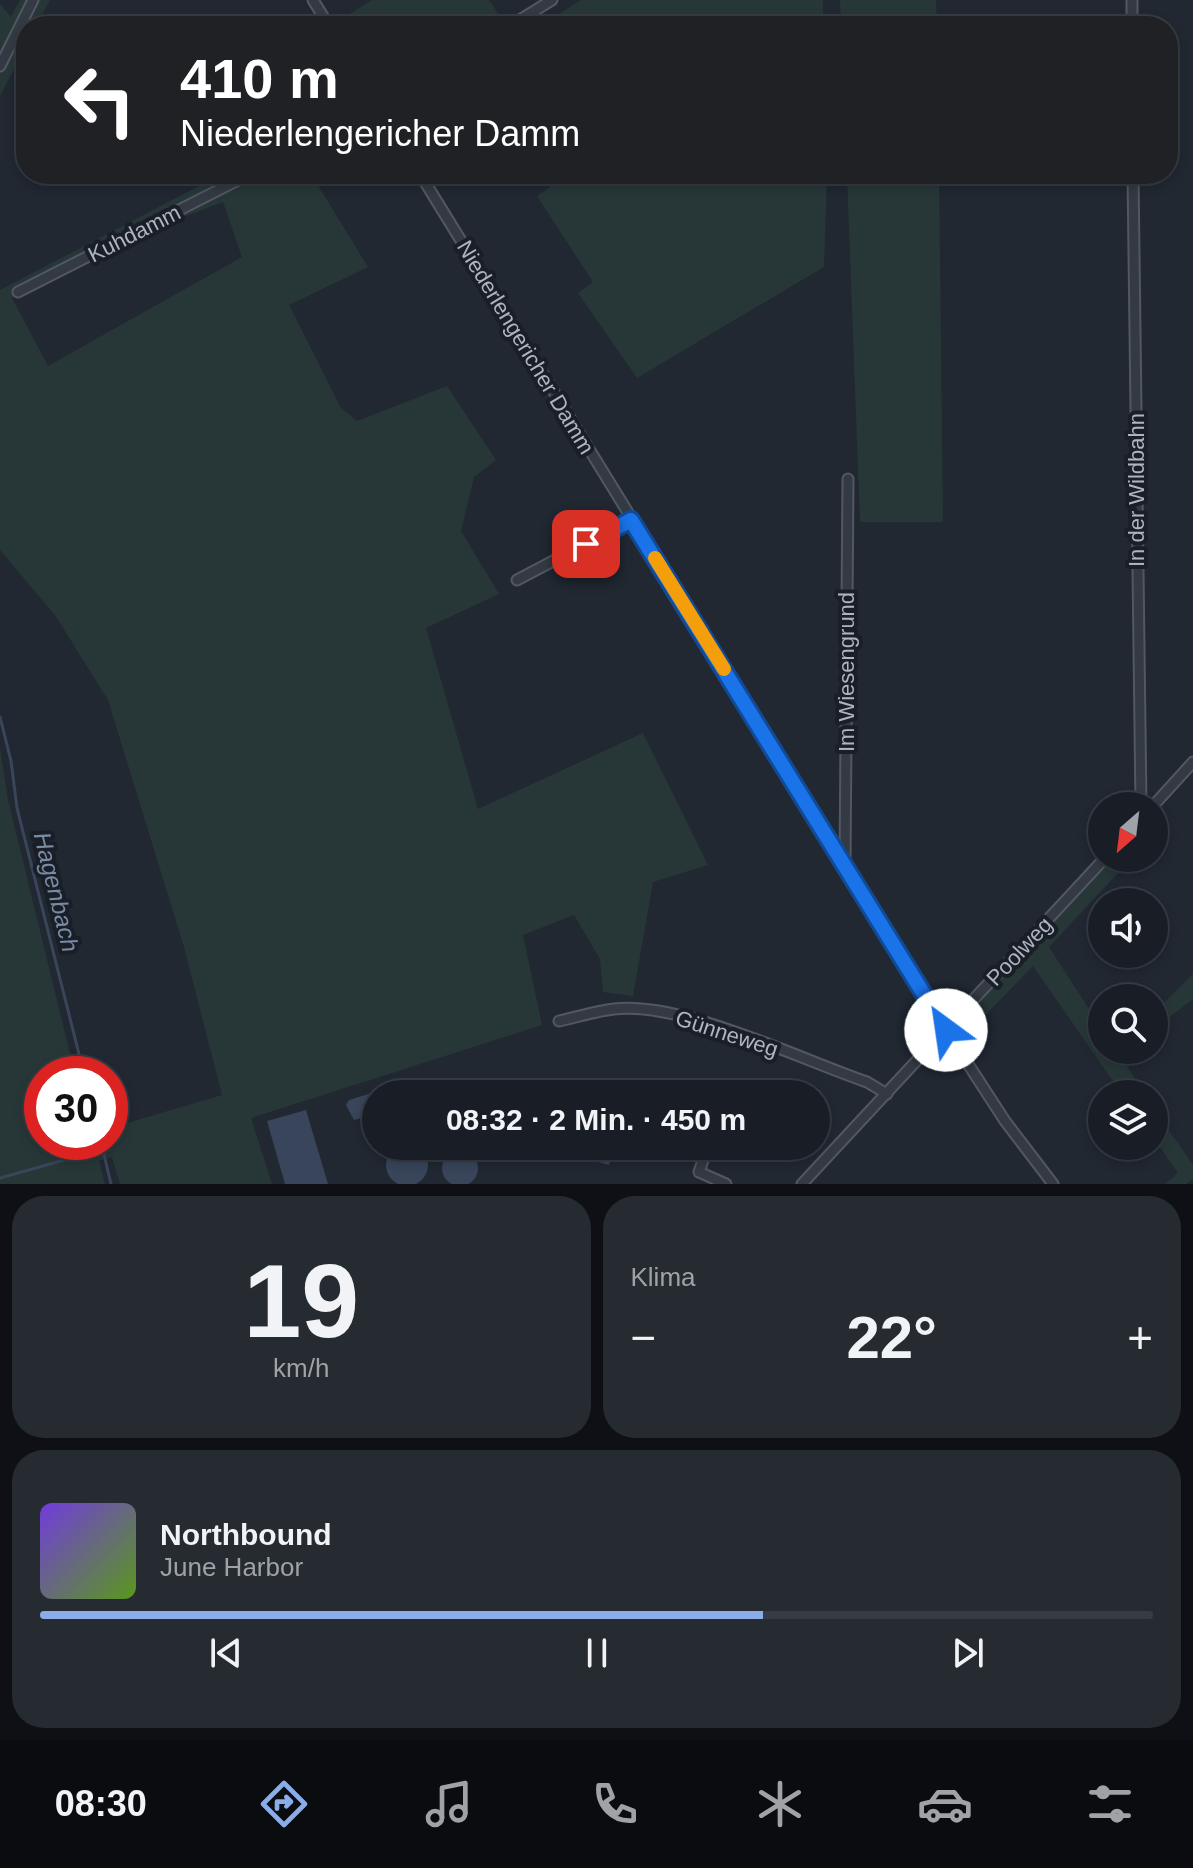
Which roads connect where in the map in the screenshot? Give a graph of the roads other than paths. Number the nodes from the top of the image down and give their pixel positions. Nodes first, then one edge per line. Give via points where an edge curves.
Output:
1 (552, 0) edge
2 (526, 16) edge
3 (16, 34) edge
4 (0, 66) edge
5 (230, 184) edge
6 (426, 184) edge
7 (1133, 184) edge
8 (18, 292) dead end
9 (848, 479) dead end
10 (631, 520) junction
11 (517, 580) dead end
12 (1193, 762) edge
13 (1141, 792) edge
14 (1166, 792) edge
15 (845, 865) junction
16 (1092, 872) edge
17 (559, 1021) dead end
18 (946, 1030) junction
19 (887, 1094) junction
20 (703, 1160) edge
21 (726, 1184) edge
22 (802, 1184) edge
23 (1053, 1184) edge

1 - 2 street
3 - 4 street
5 - 8 street, Kuhdamm
6 - 10 street, Niederlengericher Damm
7 - 13 street, In der Wildbahn
9 - 15 street, Im Wiesengrund
10 - 11 street
10 - 15 street, Niederlengericher Damm
12 - 14 street
15 - 18 street, Niederlengericher Damm
16 - 18 street, Poolweg
17 - 19 street, Günneweg via 615,1008 663,1012 867,1082
18 - 19 street, Poolweg
18 - 23 street, Niederlengericher Damm
19 - 22 street, Poolweg
20 - 21 street via 699,1172

